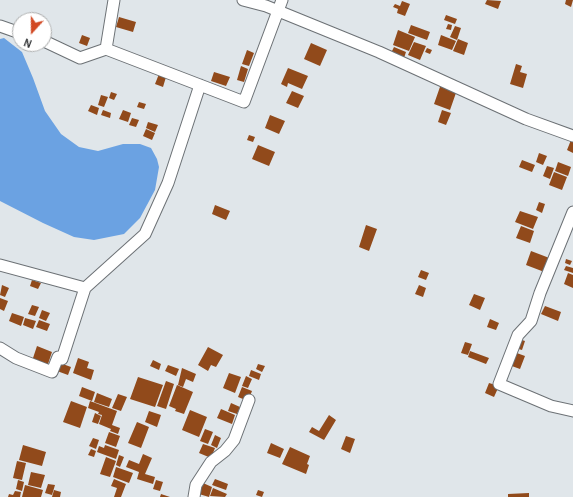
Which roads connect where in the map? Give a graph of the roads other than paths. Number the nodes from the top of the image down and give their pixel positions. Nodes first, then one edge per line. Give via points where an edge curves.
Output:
1 (114, 0) edge
2 (243, 0) edge
3 (282, 0) edge
4 (278, 11) junction
5 (0, 26) edge
6 (12, 30) edge
7 (52, 45) edge
8 (106, 49) junction
9 (200, 85) junction
10 (573, 136) edge
11 (573, 212) edge
12 (0, 265) edge
13 (85, 288) junction
14 (0, 348) edge
15 (249, 400) dead end
16 (573, 411) edge
17 (194, 497) edge

1 - 8 street
2 - 4 street
3 - 4 street
4 - 9 street via 244,102
4 - 10 street via 379,52 526,119
5 - 6 street
7 - 8 street via 80,58
8 - 9 street
9 - 13 street via 168,183 145,234
11 - 16 street via 531,321 518,335 499,384 551,406
12 - 13 street
13 - 14 street via 62,359 58,357 52,372 16,358
15 - 17 street via 234,440 211,462 196,486

